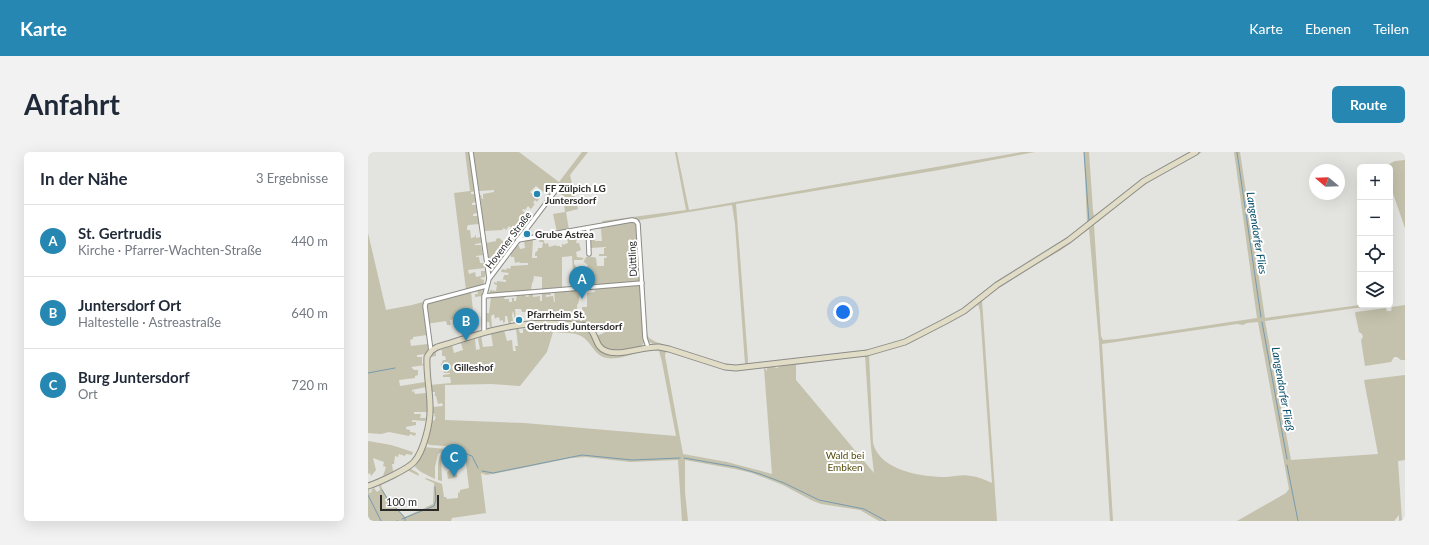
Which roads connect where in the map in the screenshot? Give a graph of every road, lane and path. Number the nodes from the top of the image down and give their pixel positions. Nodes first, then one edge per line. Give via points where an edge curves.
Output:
1 (471, 152) edge
2 (1196, 152) edge
3 (559, 186) dead end
4 (588, 228) junction
5 (518, 240) junction
6 (589, 254) dead end
7 (489, 279) junction
8 (642, 283) junction
9 (486, 286) junction
10 (484, 296) junction
11 (484, 332) junction
12 (648, 347) junction
13 (431, 351) junction
14 (368, 486) edge

1 - 7 street
2 - 12 street via 1144,181 1069,240 997,285 964,311 900,344 860,354 736,368 725,367 669,349
3 - 5 street, Hovener Straße
4 - 5 street, Düttling
4 - 6 street
4 - 8 street, Düttling via 637,221
5 - 7 street, Hovener Straße
7 - 9 street, Hovener Straße
8 - 10 street
8 - 12 street, Düttling via 645,338
9 - 10 street, Hovener Straße
9 - 13 street via 426,302
10 - 11 street, Hovener Straße
11 - 12 street via 531,323 581,325 592,330 599,346 606,351 620,352
11 - 13 street
13 - 14 street via 427,359 430,416 417,458 410,465

